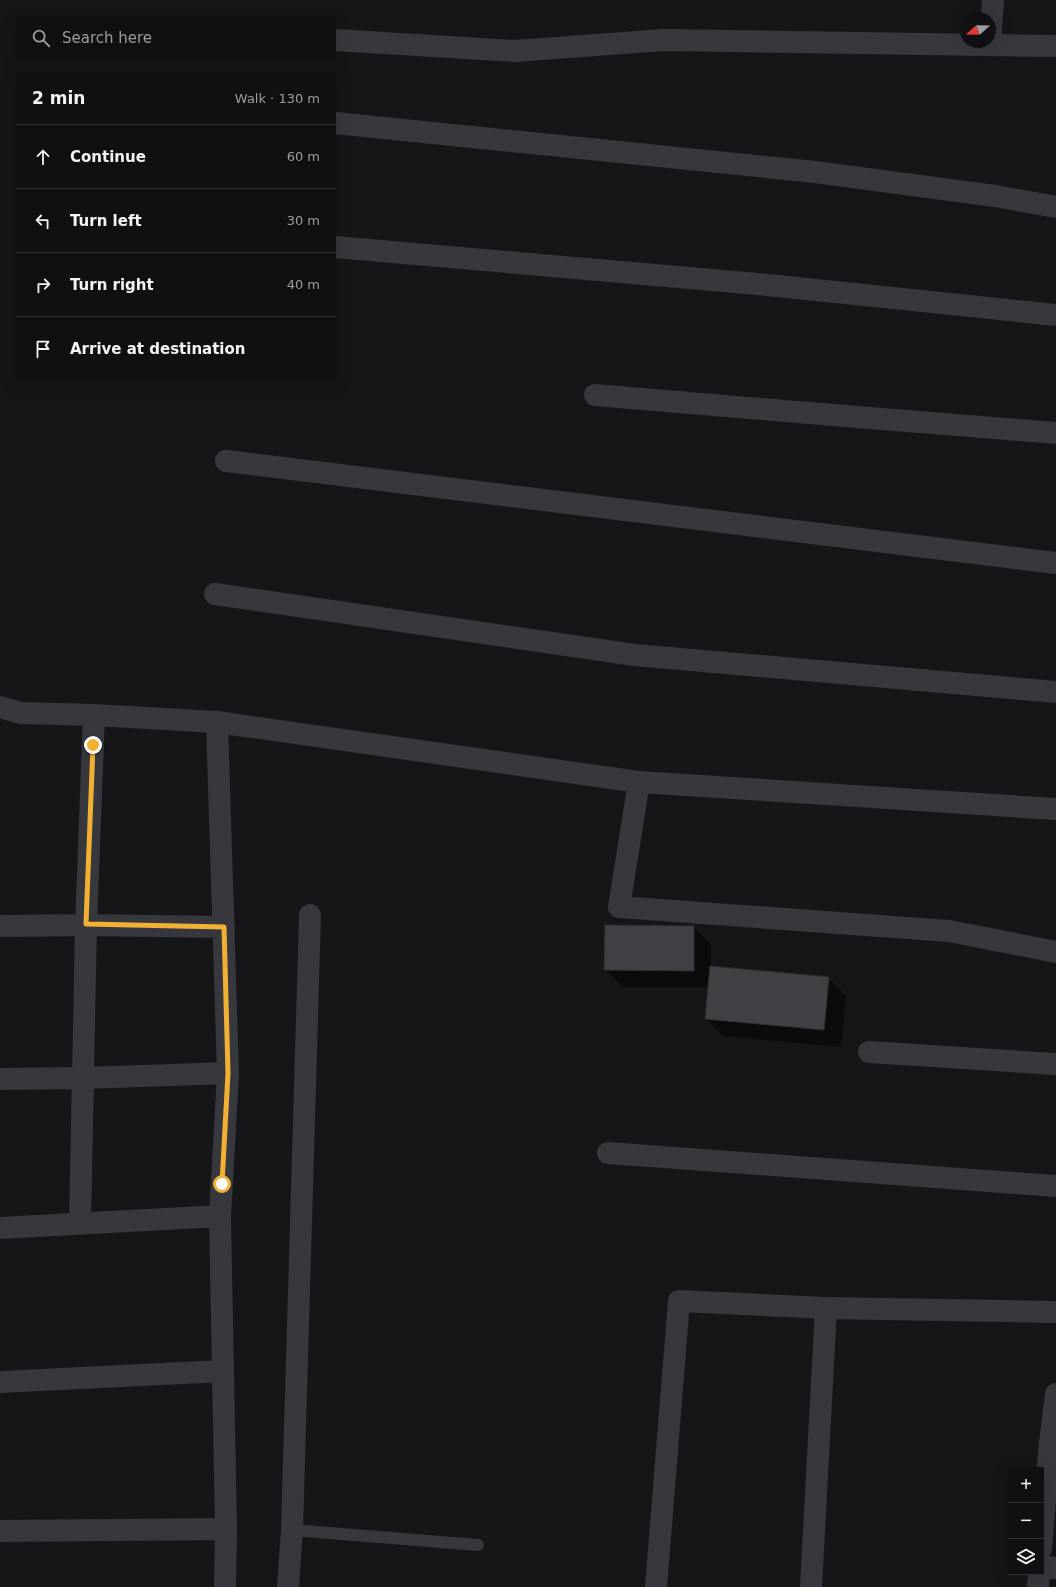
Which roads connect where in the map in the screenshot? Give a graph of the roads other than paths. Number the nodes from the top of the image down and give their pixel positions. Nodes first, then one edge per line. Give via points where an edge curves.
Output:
1 (993, 0) edge
2 (992, 12) edge
3 (336, 40) edge
4 (960, 45) edge
5 (996, 45) edge
6 (1056, 46) edge
7 (336, 123) edge
8 (1056, 207) edge
9 (336, 247) edge
10 (1056, 315) edge
11 (595, 395) dead end
12 (1056, 433) edge
13 (226, 461) dead end
14 (1056, 563) edge
15 (215, 594) dead end
16 (1056, 692) edge
17 (0, 707) edge
18 (94, 715) junction
19 (217, 722) junction
20 (639, 782) junction
21 (1056, 809) edge
22 (310, 915) dead end
23 (86, 924) junction
24 (0, 926) edge
25 (224, 927) junction
26 (1056, 952) edge
27 (869, 1052) dead end
28 (1056, 1064) edge
29 (228, 1073) junction
30 (83, 1078) junction
31 (0, 1079) edge
32 (608, 1153) dead end
33 (1056, 1186) edge
34 (220, 1216) junction
35 (80, 1223) junction
36 (0, 1228) edge
37 (826, 1308) junction
38 (1056, 1312) edge
39 (223, 1371) junction
40 (0, 1382) edge
41 (1056, 1394) edge
42 (1053, 1442) edge
43 (226, 1529) junction
44 (292, 1530) junction
45 (0, 1531) edge
46 (1042, 1539) edge
47 (478, 1545) dead end
48 (1044, 1566) edge
49 (1056, 1568) edge
50 (1039, 1575) edge
51 (225, 1587) edge
52 (288, 1587) edge
53 (656, 1587) edge
54 (811, 1587) edge
55 (1038, 1587) edge

1 - 2 street
3 - 4 street via 516,51 663,40
5 - 6 street
7 - 8 street via 815,172 995,196
9 - 10 street via 758,284
11 - 12 street
13 - 14 street
15 - 16 street via 636,655
17 - 18 street via 21,713
18 - 19 street
18 - 23 street
19 - 20 street
19 - 25 street
20 - 21 street
20 - 26 street via 619,907 949,931
22 - 44 street
23 - 24 street
23 - 25 street
23 - 30 street
25 - 29 street
27 - 28 street
29 - 30 street
29 - 34 street
30 - 31 street
30 - 35 street
32 - 33 street
34 - 35 street
34 - 39 street
35 - 36 street
37 - 38 street
37 - 53 street via 679,1301
37 - 54 street
39 - 40 street
39 - 43 street
41 - 42 street
42 - 46 street
43 - 45 street
43 - 51 street
44 - 47 lane
44 - 52 street
48 - 49 street
50 - 55 street

